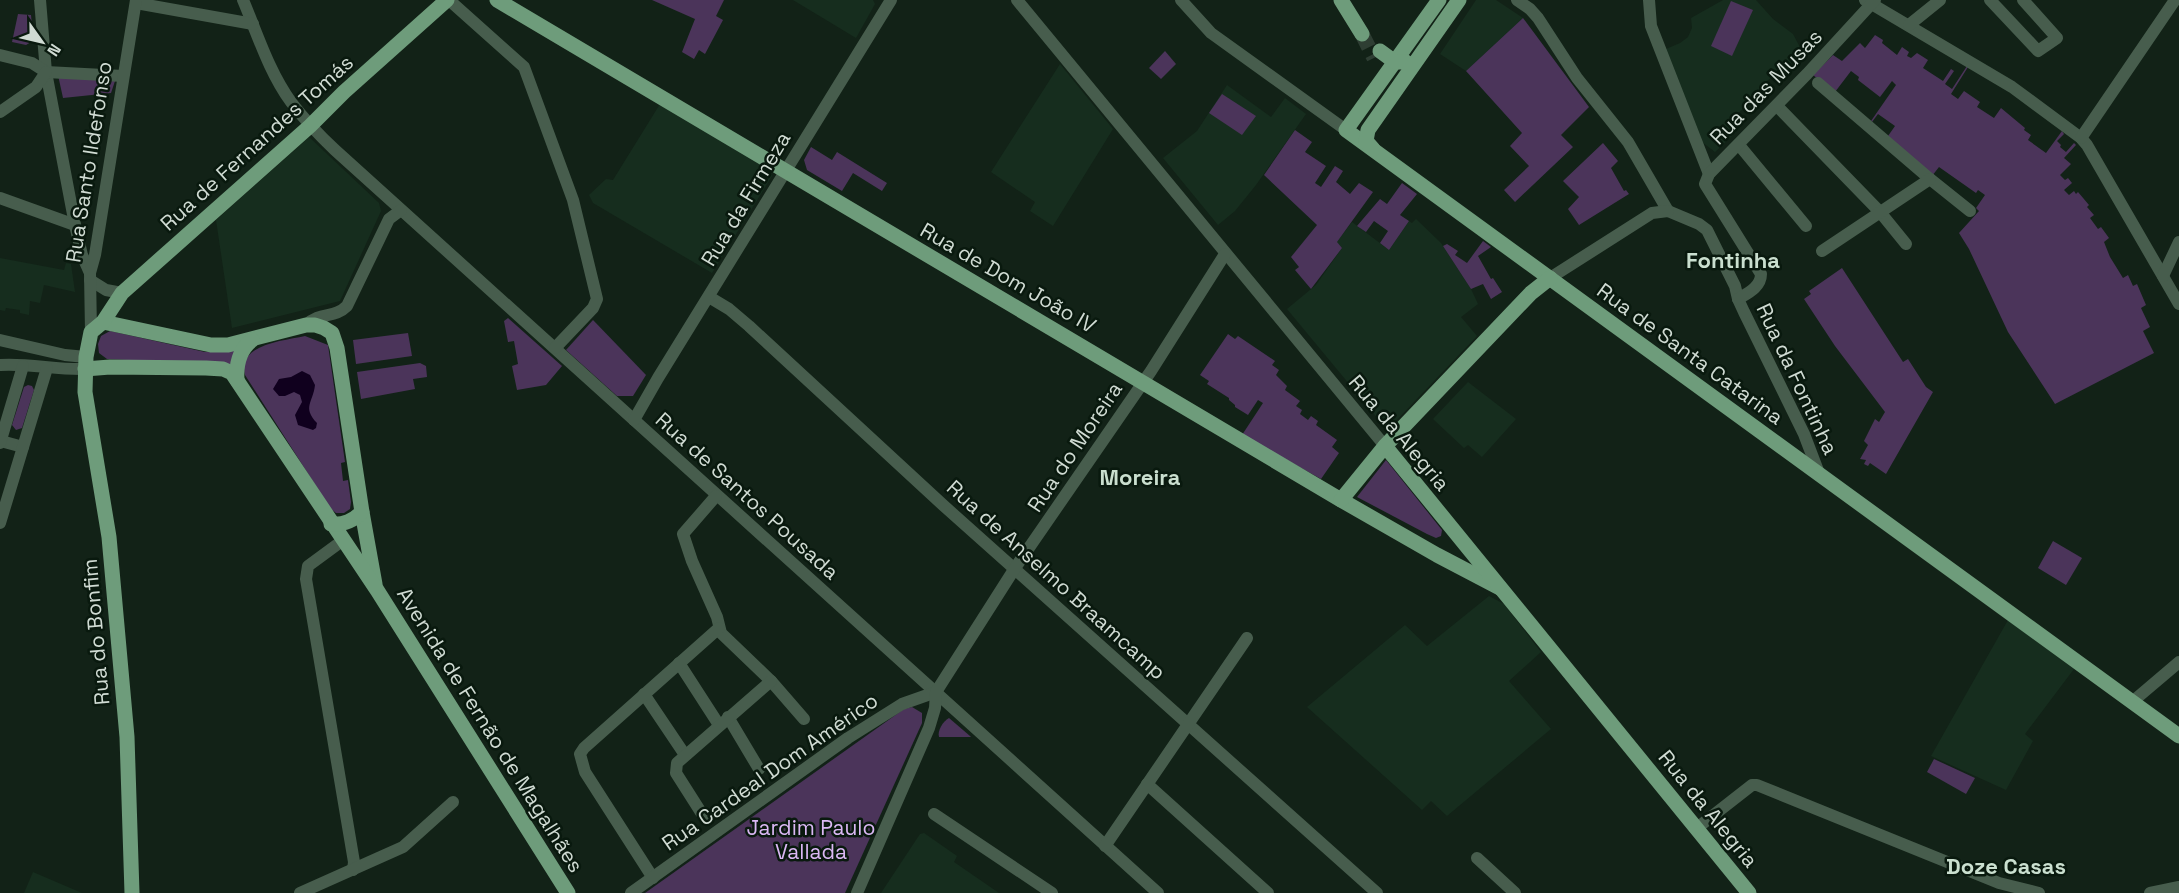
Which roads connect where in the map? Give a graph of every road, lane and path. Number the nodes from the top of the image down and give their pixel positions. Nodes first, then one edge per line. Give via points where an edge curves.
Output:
1 (40, 0) edge
2 (243, 0) edge
3 (448, 0) edge
4 (497, 0) edge
5 (1017, 0) edge
6 (1181, 0) edge
7 (1341, 0) edge
8 (1439, 0) edge
9 (1459, 0) edge
10 (1517, 0) edge
11 (1649, 0) edge
12 (1940, 0) edge
13 (1990, 0) edge
14 (2023, 0) edge
15 (2175, 0) edge
16 (888, 1) edge
17 (1871, 1) edge
18 (136, 2) edge
19 (253, 24) junction
20 (1909, 24) junction
21 (1362, 34) tunnel mouth
22 (0, 55) edge
23 (1395, 62) junction
24 (1414, 63) junction
25 (46, 72) junction
26 (123, 76) junction
27 (1381, 80) junction
28 (1818, 83) dead end
29 (1777, 106) junction
30 (0, 112) edge
31 (310, 126) junction
32 (1346, 130) junction
33 (2081, 138) junction
34 (1739, 145) junction
35 (1375, 152) junction
36 (785, 172) junction
37 (1709, 174) junction
38 (1930, 179) junction
39 (0, 198) edge
40 (401, 210) junction
41 (1668, 211) junction
42 (1970, 211) dead end
43 (1880, 212) junction
44 (75, 225) junction
45 (1806, 226) dead end
46 (2179, 242) edge
47 (1906, 244) dead end
48 (1822, 251) dead end
49 (1225, 254) junction
50 (90, 276) junction
51 (2163, 276) junction
52 (1550, 278) junction
53 (122, 292) junction
54 (709, 297) junction
55 (1738, 298) junction
56 (2179, 304) edge
57 (306, 325) junction
58 (97, 327) junction
59 (0, 340) edge
60 (252, 340) junction
61 (555, 348) junction
62 (86, 363) junction
63 (0, 365) edge
64 (23, 366) junction
65 (47, 368) junction
66 (237, 380) junction
67 (1143, 382) junction
68 (634, 420) junction
69 (0, 442) edge
70 (1385, 446) junction
71 (23, 447) junction
72 (1820, 476) junction
73 (717, 496) junction
74 (1341, 500) junction
75 (362, 512) junction
76 (0, 523) edge
77 (331, 524) junction
78 (1454, 532) junction
79 (342, 541) junction
80 (1437, 555) junction
81 (1016, 568) junction
82 (1500, 588) junction
83 (377, 590) junction
84 (719, 628) junction
85 (1247, 638) dead end
86 (2179, 662) edge
87 (679, 663) junction
88 (771, 681) junction
89 (936, 692) junction
90 (644, 694) junction
91 (2132, 702) junction
92 (804, 719) dead end
93 (723, 721) junction
94 (1188, 724) junction
95 (2179, 736) edge
96 (685, 755) junction
97 (759, 768) dead end
98 (1147, 784) junction
99 (453, 802) dead end
100 (934, 814) dead end
101 (705, 816) dead end
102 (1697, 828) junction
103 (1105, 846) junction
104 (1477, 858) dead end
105 (353, 870) junction
106 (653, 878) junction
107 (2179, 887) edge
108 (132, 893) edge
109 (300, 893) edge
110 (568, 893) edge
111 (632, 893) edge
112 (857, 893) edge
113 (1052, 893) edge
114 (1158, 893) edge
115 (1268, 893) edge
116 (1377, 893) edge
117 (1515, 893) edge
118 (1749, 893) edge
119 (2039, 893) edge
120 (2150, 893) edge

1 - 25 street
2 - 19 street, Rua de Santos Pousada
3 - 31 main road, Rua de Fernandes Tomás
3 - 61 street via 524,67 573,200 597,299
4 - 36 main road, Rua de Dom João IV
5 - 49 street, Rua da Alegria
6 - 32 street, Rua de Santa Catarina via 1211,33
7 - 21 main road
8 - 23 main road
9 - 24 main road
10 - 41 street via 1538,18 1577,78 1628,142
11 - 37 street via 1651,26
12 - 20 street
13 - 14 street via 2038,51 2057,38
15 - 33 street
16 - 36 street, Rua da Firmeza
17 - 20 street
17 - 29 street, Rua das Musas
18 - 19 street
18 - 26 street, Rua Santo Ildefonso
19 - 31 street, Rua de Santos Pousada via 276,76
20 - 33 street via 2012,87
22 - 25 street via 32,63
23 - 24 main road
23 - 27 main road
23 - 27 main road via 1377,55
24 - 35 main road via 1368,130 1366,141
25 - 26 street
25 - 30 street via 36,87
25 - 44 street
26 - 50 street, Rua Santo Ildefonso
27 - 32 main road
28 - 38 street
29 - 34 street, Rua das Musas
29 - 43 street
31 - 40 street, Rua de Santos Pousada
31 - 53 main road, Rua de Fernandes Tomás
32 - 35 main road, Rua de Santa Catarina
33 - 51 street
34 - 37 street, Rua das Musas
34 - 45 street
35 - 52 main road, Rua de Santa Catarina
36 - 54 street, Rua da Firmeza
36 - 67 main road, Rua de Dom João IV
37 - 55 street via 1705,184 1761,274 1757,286
38 - 42 street
38 - 43 street
39 - 44 street
40 - 57 street via 389,219 347,306 341,312 314,317
40 - 61 street, Rua de Santos Pousada
41 - 52 street via 1652,213
41 - 55 street, Rua da Fontinha via 1707,230
43 - 47 street
43 - 48 street
44 - 50 street
46 - 51 street
49 - 67 street, Rua do Moreira
49 - 70 street, Rua da Alegria
50 - 53 street via 106,290
50 - 58 street, Rua Santo Ildefonso
51 - 56 street
52 - 70 main road via 1531,293
52 - 72 main road, Rua de Santa Catarina
53 - 58 main road, Rua de Fernandes Tomás
54 - 68 street, Rua da Firmeza
54 - 81 street, Rua de Anselmo Braamcamp via 749,326
55 - 72 street, Rua da Fontinha via 1804,434
57 - 60 main road
57 - 75 main road, Avenida de Fernão de Magalhães via 324,328 335,338
58 - 60 main road via 211,345
58 - 62 main road, Rua do Bonfim
59 - 62 street
60 - 66 main road via 239,358
61 - 68 street, Rua de Santos Pousada
62 - 65 street
62 - 66 main road via 224,369
62 - 108 main road, Rua do Bonfim via 85,392 109,537 127,737
63 - 64 street
64 - 65 street
64 - 69 street
65 - 71 street
66 - 77 main road, Avenida de Fernão de Magalhães
67 - 74 main road, Rua de Dom João IV
67 - 81 street, Rua do Moreira
68 - 73 street, Rua de Santos Pousada
69 - 71 street
70 - 74 main road
70 - 78 main road, Rua da Alegria
71 - 76 street
72 - 91 main road, Rua de Santa Catarina
73 - 84 street via 683,534
73 - 89 street, Rua de Santos Pousada
74 - 80 main road, Rua de Dom João IV
75 - 77 main road via 351,521
75 - 83 main road, Avenida de Fernão de Magalhães
77 - 79 main road, Avenida de Fernão de Magalhães
78 - 80 main road via 1449,550
78 - 82 main road, Rua da Alegria
79 - 83 main road, Avenida de Fernão de Magalhães
79 - 105 street via 309,566 306,579
80 - 82 main road, Rua de Dom João IV
81 - 89 street, Rua do Moreira
81 - 94 street, Rua de Anselmo Braamcamp
82 - 102 main road, Rua da Alegria
83 - 110 main road, Avenida de Fernão de Magalhães
84 - 87 street
84 - 88 street
85 - 94 street
86 - 91 street
87 - 90 street
87 - 93 street
88 - 92 street
88 - 93 street
89 - 103 street, Rua de Santos Pousada
89 - 106 street, Rua Cardeal Dom Américo via 902,704 848,738
89 - 112 street via 929,728
90 - 96 street
90 - 106 street via 584,748 579,759
91 - 95 main road, Rua de Santa Catarina
93 - 96 street
93 - 97 street
94 - 98 street
94 - 116 street, Rua de Anselmo Braamcamp
96 - 101 street via 676,773
98 - 103 street
98 - 115 street
99 - 105 street via 402,847
100 - 113 street
102 - 118 main road, Rua da Alegria
102 - 119 street via 1757,785 2000,883
103 - 114 street, Rua de Santos Pousada
104 - 117 street
105 - 109 street
106 - 111 street, Rua Cardeal Dom Américo
107 - 120 street

